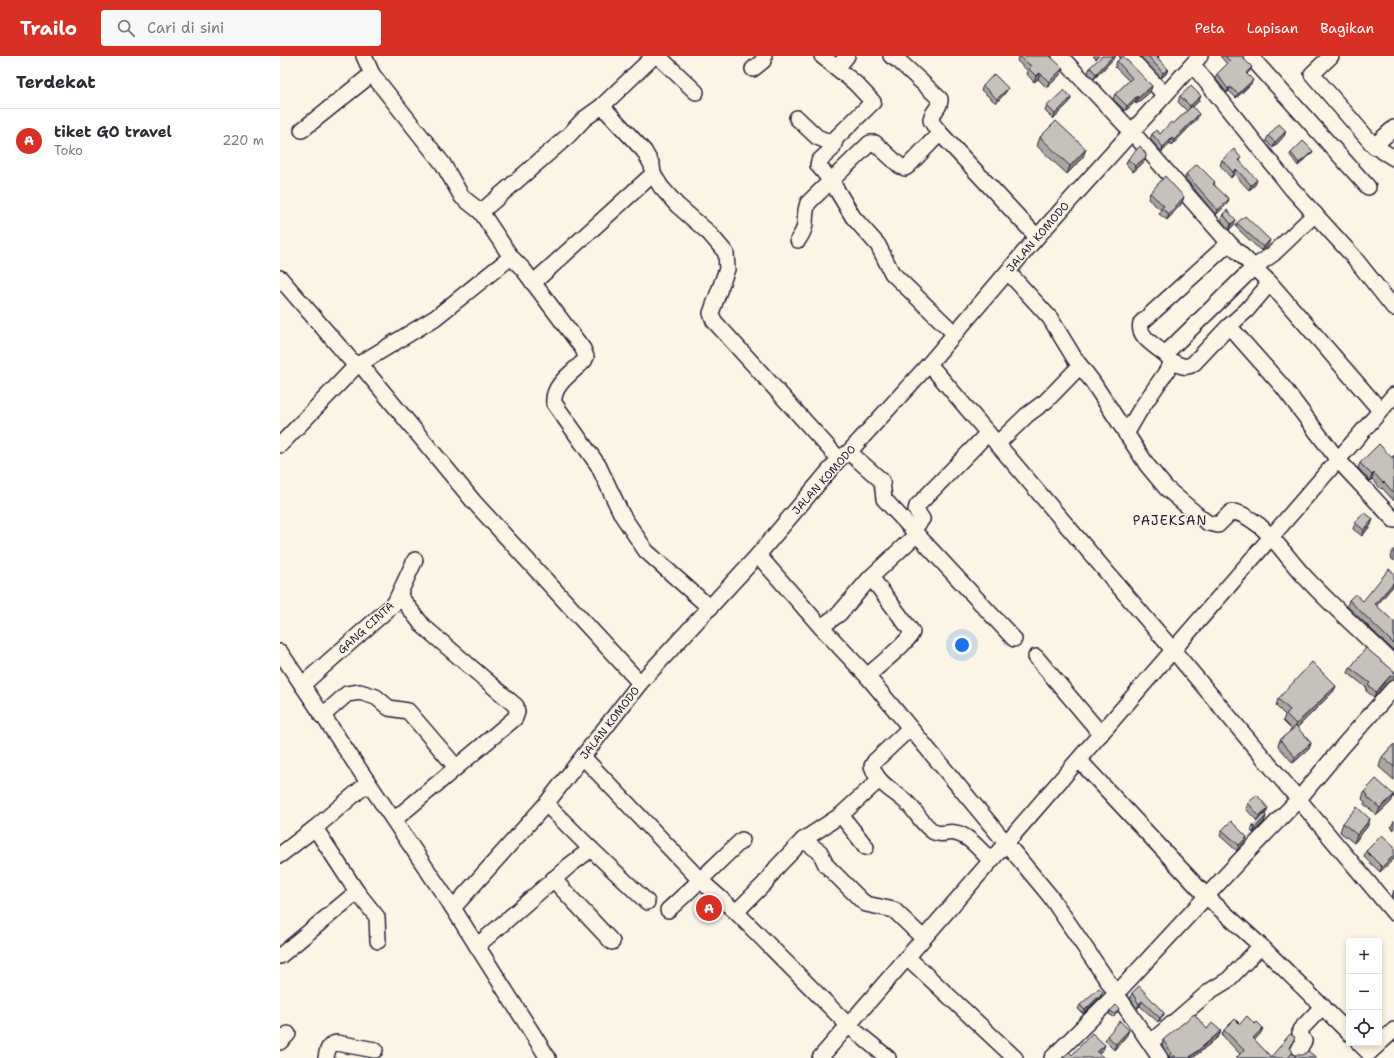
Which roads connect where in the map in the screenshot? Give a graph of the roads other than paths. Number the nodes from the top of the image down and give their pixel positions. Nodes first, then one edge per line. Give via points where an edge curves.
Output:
1 (364, 56) edge
2 (654, 56) edge
3 (658, 56) edge
4 (764, 56) edge
5 (822, 56) edge
6 (847, 56) edge
7 (891, 56) edge
8 (1060, 56) edge
9 (1128, 56) edge
10 (1250, 56) edge
11 (1331, 56) edge
12 (1197, 59) edge
13 (837, 68) junction
14 (753, 69) dead end
15 (372, 74) junction
16 (696, 92) dead end
17 (1164, 94) junction
18 (602, 106) junction
19 (797, 118) dead end
20 (1394, 128) edge
21 (302, 130) dead end
22 (1132, 132) junction
23 (940, 133) junction
24 (834, 144) junction
25 (1374, 146) junction
26 (1394, 158) edge
27 (653, 174) junction
28 (832, 182) junction
29 (1368, 187) dead end
30 (481, 212) junction
31 (1315, 214) junction
32 (1037, 237) junction
33 (798, 240) dead end
34 (1229, 243) junction
35 (511, 257) junction
36 (1253, 268) junction
37 (1008, 272) junction
38 (280, 278) edge
39 (1270, 283) junction
40 (533, 284) junction
41 (1394, 308) edge
42 (1229, 326) junction
43 (955, 334) junction
44 (1169, 358) junction
45 (929, 364) junction
46 (358, 365) junction
47 (1080, 366) junction
48 (1394, 395) edge
49 (1380, 410) junction
50 (1126, 434) junction
51 (992, 439) junction
52 (280, 445) edge
53 (844, 456) junction
54 (1338, 460) junction
55 (1394, 520) edge
56 (915, 532) junction
57 (1270, 536) junction
58 (758, 554) junction
59 (414, 560) dead end
60 (871, 577) junction
61 (399, 595) junction
62 (710, 608) junction
63 (821, 628) junction
64 (1014, 639) dead end
65 (1174, 650) junction
66 (280, 652) edge
67 (1036, 657) dead end
68 (1394, 664) edge
69 (867, 676) junction
70 (640, 683) junction
71 (302, 685) junction
72 (1394, 688) edge
73 (322, 716) junction
74 (910, 728) junction
75 (1101, 734) junction
76 (583, 757) junction
77 (1079, 760) junction
78 (456, 767) junction
79 (879, 780) junction
80 (368, 783) junction
81 (1298, 800) junction
82 (546, 804) junction
83 (841, 815) junction
84 (394, 820) junction
85 (315, 828) junction
86 (742, 840) dead end
87 (803, 840) junction
88 (1006, 841) junction
89 (866, 847) dead end
90 (591, 849) junction
91 (280, 855) edge
92 (991, 861) junction
93 (553, 879) junction
94 (701, 881) junction
95 (357, 892) junction
96 (1207, 897) junction
97 (647, 902) dead end
98 (453, 908) junction
99 (668, 910) dead end
100 (736, 912) junction
101 (1394, 914) edge
102 (923, 938) junction
103 (378, 942) dead end
104 (612, 942) dead end
105 (477, 946) junction
106 (1261, 946) junction
107 (280, 956) edge
108 (907, 957) junction
109 (1116, 994) junction
110 (1323, 1006) junction
111 (849, 1026) junction
112 (1346, 1029) edge
113 (1394, 1030) edge
114 (1151, 1042) junction
115 (375, 1050) dead end
116 (1367, 1052) edge
117 (1297, 1053) edge
118 (326, 1058) edge
119 (548, 1058) edge
120 (820, 1058) edge
121 (888, 1058) edge
122 (1015, 1058) edge
123 (1052, 1058) edge
124 (1160, 1058) edge

1 - 15 street
2 - 18 street
3 - 16 street
4 - 14 street via 764,61
5 - 13 street
6 - 13 street
7 - 23 street via 940,99 931,120
8 - 22 street
9 - 17 street
10 - 29 street
11 - 25 street via 1312,74
12 - 17 street, JALAN KOMODO
12 - 31 street
13 - 24 street via 873,102 836,138
15 - 21 street
15 - 30 street via 443,164 462,197
17 - 22 street, JALAN KOMODO
18 - 27 street via 644,151
18 - 30 street via 584,119 558,146
19 - 24 street via 817,136
20 - 25 street
22 - 32 street, JALAN KOMODO
22 - 34 street
23 - 28 street via 904,168 875,143 870,143
23 - 32 street
24 - 28 street via 818,163
25 - 26 street
27 - 40 street
27 - 53 street via 677,205 709,233 726,253 727,269 711,313 714,321
28 - 33 street via 808,203 805,210 806,224
28 - 43 street via 852,217 878,245 892,273
30 - 35 street
31 - 36 street via 1273,254
31 - 41 street
32 - 37 street, JALAN KOMODO
34 - 36 street
34 - 44 street via 1141,323 1140,331 1143,336
35 - 40 street
35 - 46 street via 435,318
36 - 39 street
36 - 44 street
37 - 43 street, JALAN KOMODO
37 - 47 street via 1050,318
38 - 46 street
39 - 42 street
39 - 49 street
40 - 62 street via 586,353 584,361 558,387 554,398 557,408 598,465 622,515 646,551
42 - 44 street via 1189,367
42 - 54 street via 1284,387
43 - 45 street, JALAN KOMODO
44 - 50 street
45 - 51 street
45 - 53 street, JALAN KOMODO
46 - 52 street
46 - 70 street via 474,502
47 - 50 street
47 - 51 street via 1046,401
48 - 49 street
49 - 54 street
50 - 57 street via 1159,480 1208,523 1218,525 1231,512 1240,513
51 - 56 street via 917,506 916,510 922,519
51 - 65 street
53 - 56 street via 882,480 884,499
53 - 58 street, JALAN KOMODO
54 - 55 street
54 - 57 street
56 - 60 street
56 - 64 street
57 - 65 street
57 - 68 street via 1305,577
58 - 62 street, JALAN KOMODO
58 - 63 street
59 - 61 street, GANG CINTA
60 - 63 street via 839,614
60 - 69 street via 912,632 909,640
61 - 71 street, GANG CINTA via 395,603
61 - 78 street via 423,626 517,709 515,718
62 - 70 street, JALAN KOMODO
63 - 69 street
65 - 75 street
65 - 81 street
66 - 71 street
67 - 75 street
69 - 74 street
70 - 76 street, JALAN KOMODO
71 - 73 street
72 - 81 street
73 - 78 street via 347,694 360,692 376,697 389,708 408,711
73 - 80 street
74 - 79 street via 872,766
74 - 88 street
75 - 77 street
76 - 82 street, JALAN KOMODO
76 - 94 street
77 - 88 street
77 - 96 street
78 - 84 street
79 - 83 street
79 - 92 street via 906,802 934,832 961,834
80 - 84 street
80 - 85 street
81 - 96 street
81 - 101 street
82 - 90 street
82 - 98 street, JALAN KOMODO
83 - 87 street
83 - 89 street
84 - 98 street
85 - 91 street
85 - 95 street
86 - 94 street
87 - 100 street
87 - 102 street via 820,852 826,866 861,900 866,904 894,910
88 - 92 street
88 - 109 street via 1050,896
90 - 93 street
90 - 97 street
92 - 102 street
93 - 104 street
93 - 105 street
94 - 99 street
94 - 100 street
95 - 103 street via 377,917
95 - 107 street
96 - 106 street
96 - 109 street
98 - 105 street
100 - 111 street
102 - 108 street
105 - 119 street
106 - 110 street
106 - 114 street via 1228,980 1210,991
108 - 111 street
108 - 122 street
109 - 114 street
109 - 123 street
110 - 112 street
110 - 117 street via 1300,1030 1304,1041
111 - 120 street
111 - 121 street
113 - 116 street
114 - 124 street
115 - 118 street via 332,1044

